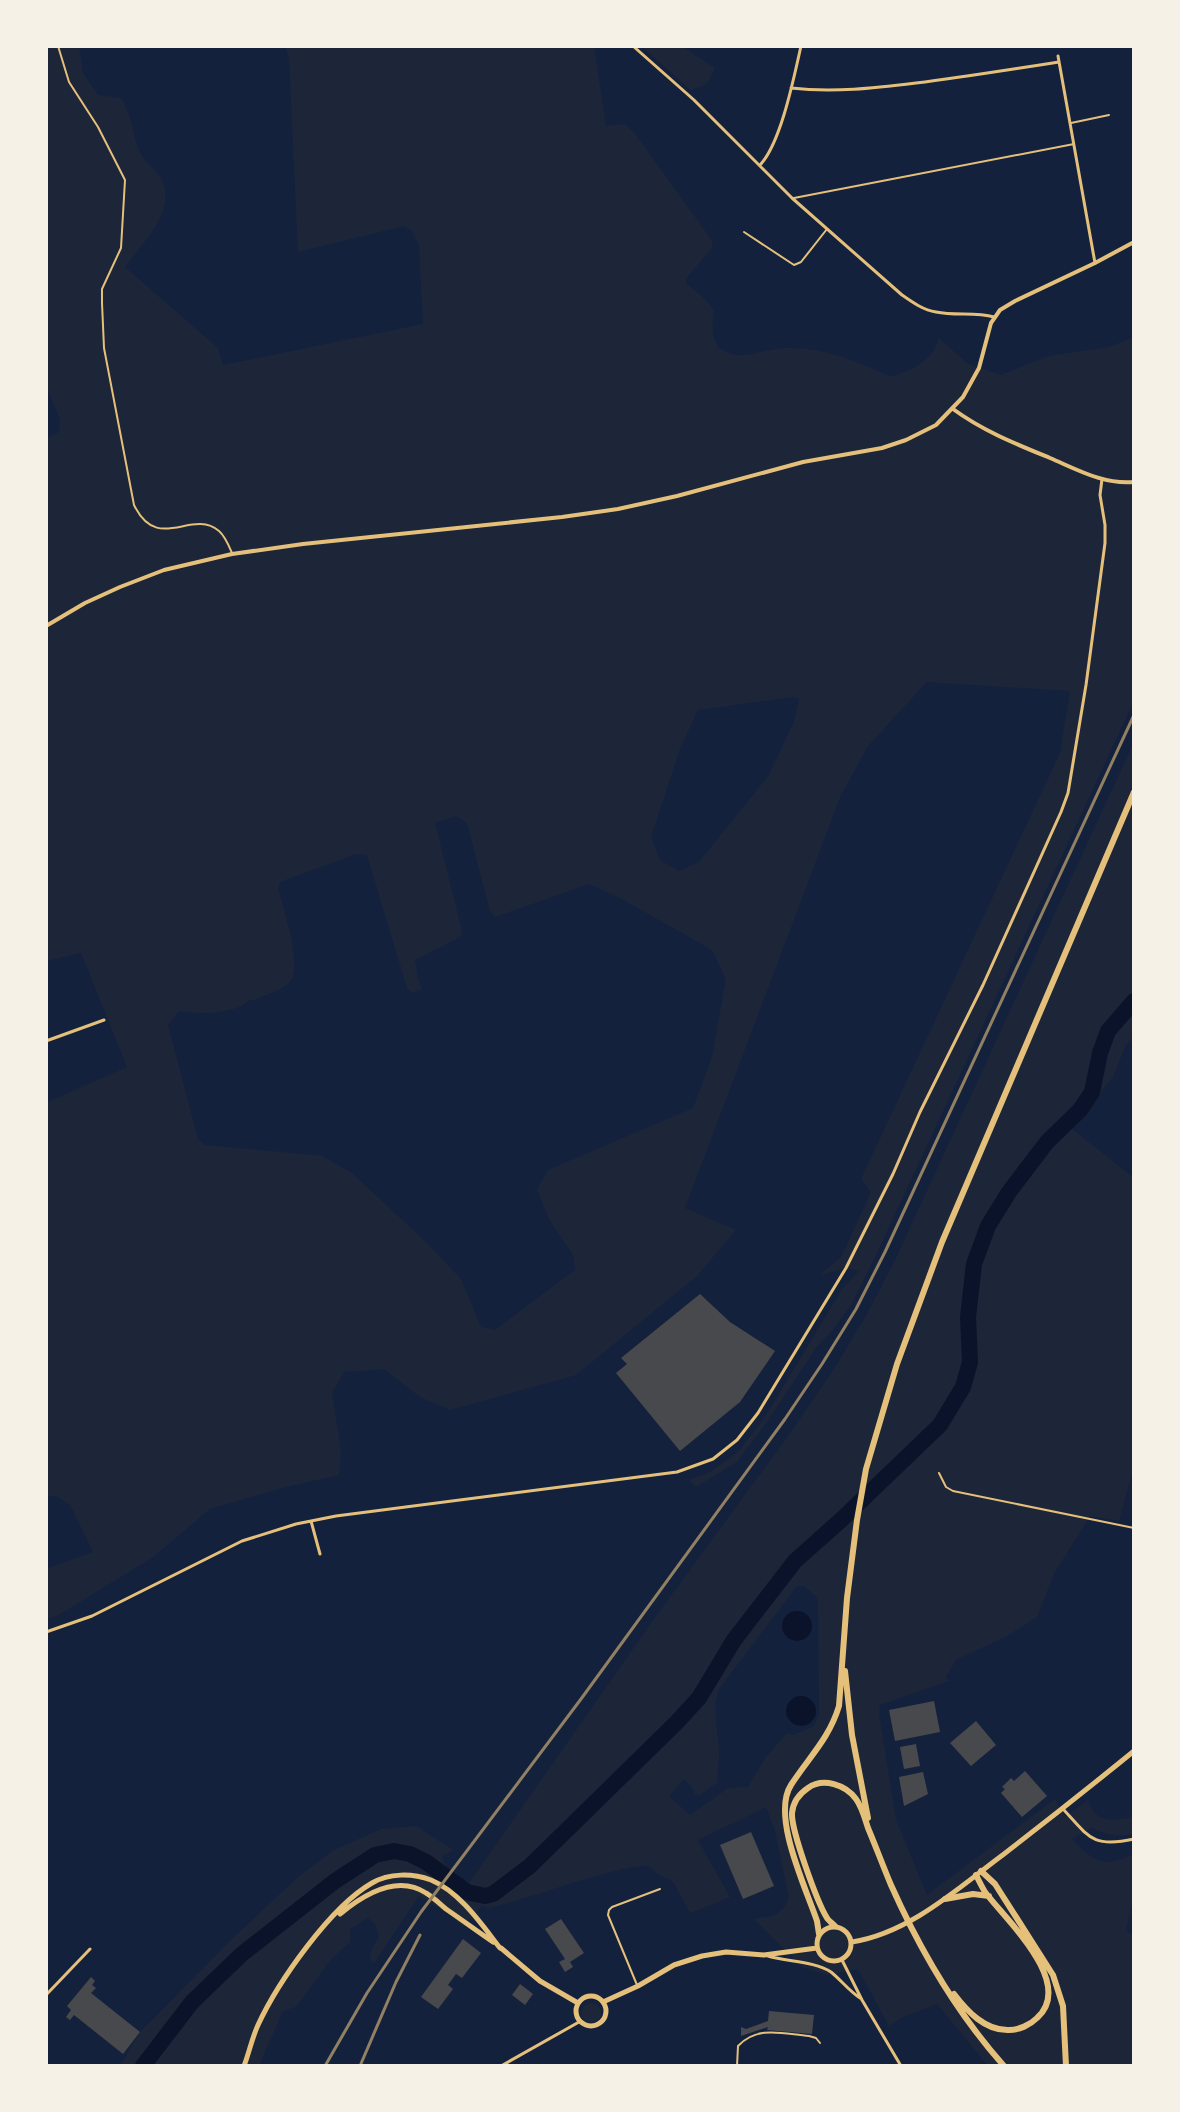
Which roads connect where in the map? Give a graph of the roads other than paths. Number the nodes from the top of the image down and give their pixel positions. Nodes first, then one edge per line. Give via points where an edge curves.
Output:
1 (58, 46) edge
2 (633, 46) edge
3 (801, 46) edge
4 (791, 88) junction
5 (1109, 115) dead end
6 (1070, 123) junction
7 (1074, 144) junction
8 (760, 165) junction
9 (792, 198) junction
10 (828, 228) junction
11 (744, 232) dead end
12 (1134, 242) edge
13 (1095, 263) junction
14 (994, 317) junction
15 (953, 409) junction
16 (1102, 479) junction
17 (1134, 482) edge
18 (232, 554) junction
19 (46, 626) edge
20 (1134, 792) edge
21 (104, 1020) dead end
22 (46, 1041) edge
23 (939, 1473) dead end
24 (311, 1521) junction
25 (1134, 1528) edge
26 (320, 1554) dead end
27 (46, 1632) edge
28 (845, 1633) junction
29 (1134, 1751) edge
30 (1063, 1809) junction
31 (1134, 1839) edge
32 (978, 1873) junction
33 (890, 1882) junction
34 (660, 1889) dead end
35 (989, 1896) junction
36 (945, 1899) junction
37 (835, 1926) junction
38 (318, 1933) junction
39 (819, 1934) junction
40 (852, 1942) junction
41 (500, 1948) junction
42 (817, 1948) junction
43 (90, 1949) dead end
44 (764, 1955) junction
45 (928, 1959) junction
46 (842, 1960) junction
47 (638, 1986) junction
48 (46, 1995) edge
49 (862, 2000) junction
50 (603, 2002) junction
51 (578, 2003) junction
52 (579, 2022) junction
53 (820, 2043) dead end
54 (244, 2066) edge
55 (501, 2066) edge
56 (737, 2066) edge
57 (901, 2066) edge
58 (1004, 2066) edge
59 (1066, 2066) edge

1 - 18 lane via 69,82 125,180 121,248 102,289 102,303 104,348 134,505 152,526 168,530 206,525 219,531
2 - 8 street
3 - 4 street
4 - 6 street via 883,87 1059,59
4 - 8 street
5 - 6 lane
6 - 7 street
7 - 9 lane
7 - 13 street
8 - 9 street
9 - 10 street
10 - 11 lane via 794,265
10 - 14 street via 914,304 933,312
12 - 13 street
13 - 14 street via 1015,301
14 - 15 street via 974,381
15 - 16 street via 984,429
15 - 18 street via 929,430 894,444 618,509
16 - 17 street
16 - 24 street via 1105,525 1068,793 893,1174 846,1268 758,1413 713,1459 677,1472
18 - 19 street via 120,587
20 - 28 highway via 942,1242 897,1364 866,1469
21 - 22 street
23 - 25 lane via 953,1491
24 - 26 street
24 - 27 street via 242,1541 92,1616
28 - 33 highway via 857,1770
28 - 39 highway via 835,1719 790,1786 784,1807 785,1827
29 - 30 main road
30 - 31 street via 1097,1841
30 - 32 main road
32 - 35 highway
32 - 36 main road
32 - 59 highway via 995,1884 1053,1975 1063,2006
33 - 37 highway via 856,1799 833,1784 805,1790 794,1804 793,1827 818,1898
33 - 45 highway
34 - 47 lane via 609,1910
35 - 36 highway
35 - 45 highway via 1044,1971 1044,2012 1010,2030 985,2024
36 - 40 main road via 889,1931
37 - 39 main road
37 - 40 main road
38 - 41 main road via 376,1891 411,1887
38 - 41 main road via 372,1883 409,1875 440,1885
38 - 54 main road via 257,2026
39 - 42 main road
40 - 46 main road
41 - 51 main road
42 - 44 main road
42 - 46 main road via 827,1960
43 - 48 street
44 - 47 main road via 702,1956
44 - 49 street via 831,1972
45 - 58 highway
46 - 49 street
47 - 50 main road
49 - 57 street
50 - 51 main road via 591,1996
50 - 52 main road via 606,2015 601,2023
51 - 52 main road
52 - 55 street
53 - 56 lane via 809,2036 756,2033 738,2046

